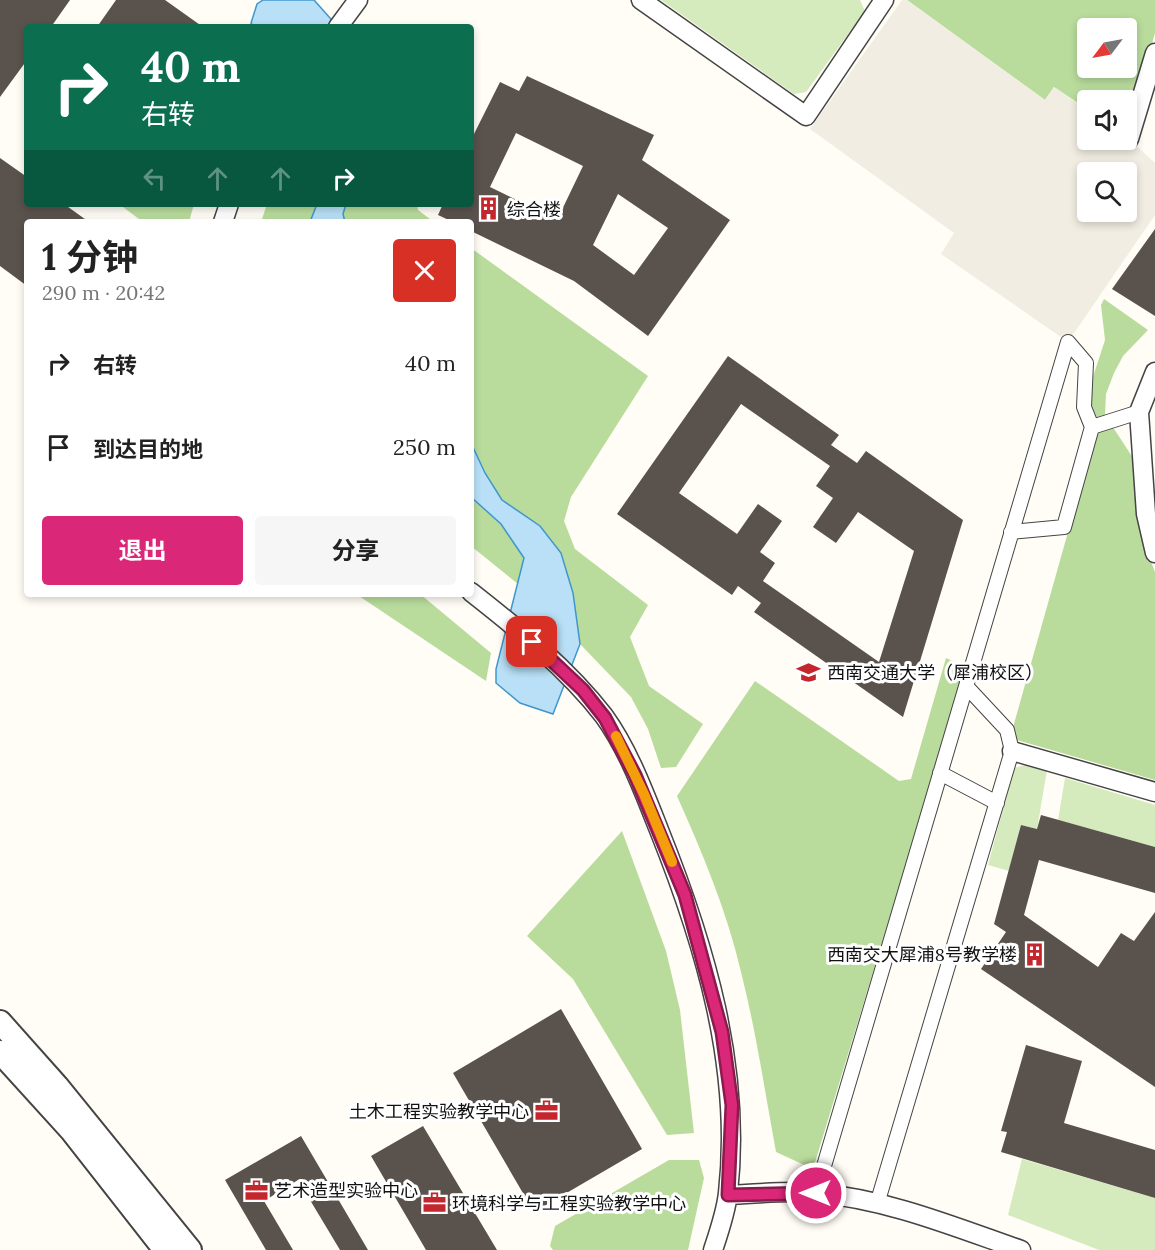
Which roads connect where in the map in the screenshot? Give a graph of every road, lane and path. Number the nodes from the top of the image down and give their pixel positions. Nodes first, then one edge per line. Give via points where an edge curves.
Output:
1 (358, 0) edge
2 (641, 0) edge
3 (884, 0) edge
4 (340, 24) edge
5 (1155, 53) edge
6 (1137, 113) edge
7 (1155, 372) edge
8 (1139, 412) junction
9 (1092, 427) junction
10 (1011, 532) junction
11 (1155, 552) edge
12 (474, 594) edge
13 (966, 686) junction
14 (1012, 751) junction
15 (940, 773) junction
16 (1155, 792) edge
17 (997, 802) junction
18 (0, 1022) edge
19 (0, 1052) edge
20 (816, 1193) junction
21 (728, 1195) junction
22 (877, 1204) junction
23 (165, 1250) edge
24 (190, 1250) edge
25 (713, 1250) edge
26 (1021, 1250) edge

1 - 4 street
2 - 3 street via 806,116
5 - 6 street
7 - 8 street
8 - 9 street
8 - 11 street via 1146,514
9 - 10 street via 1064,527
9 - 10 street via 1084,407 1086,363 1068,342
10 - 13 street
12 - 21 street via 583,690 605,718 622,747 685,895 722,1032 732,1105
13 - 14 street via 1007,730
13 - 15 street
14 - 16 street
14 - 17 street
15 - 17 street
15 - 20 street
17 - 22 street
18 - 24 street
19 - 23 street via 71,1130
20 - 21 street
20 - 22 street
21 - 25 street
22 - 26 street

